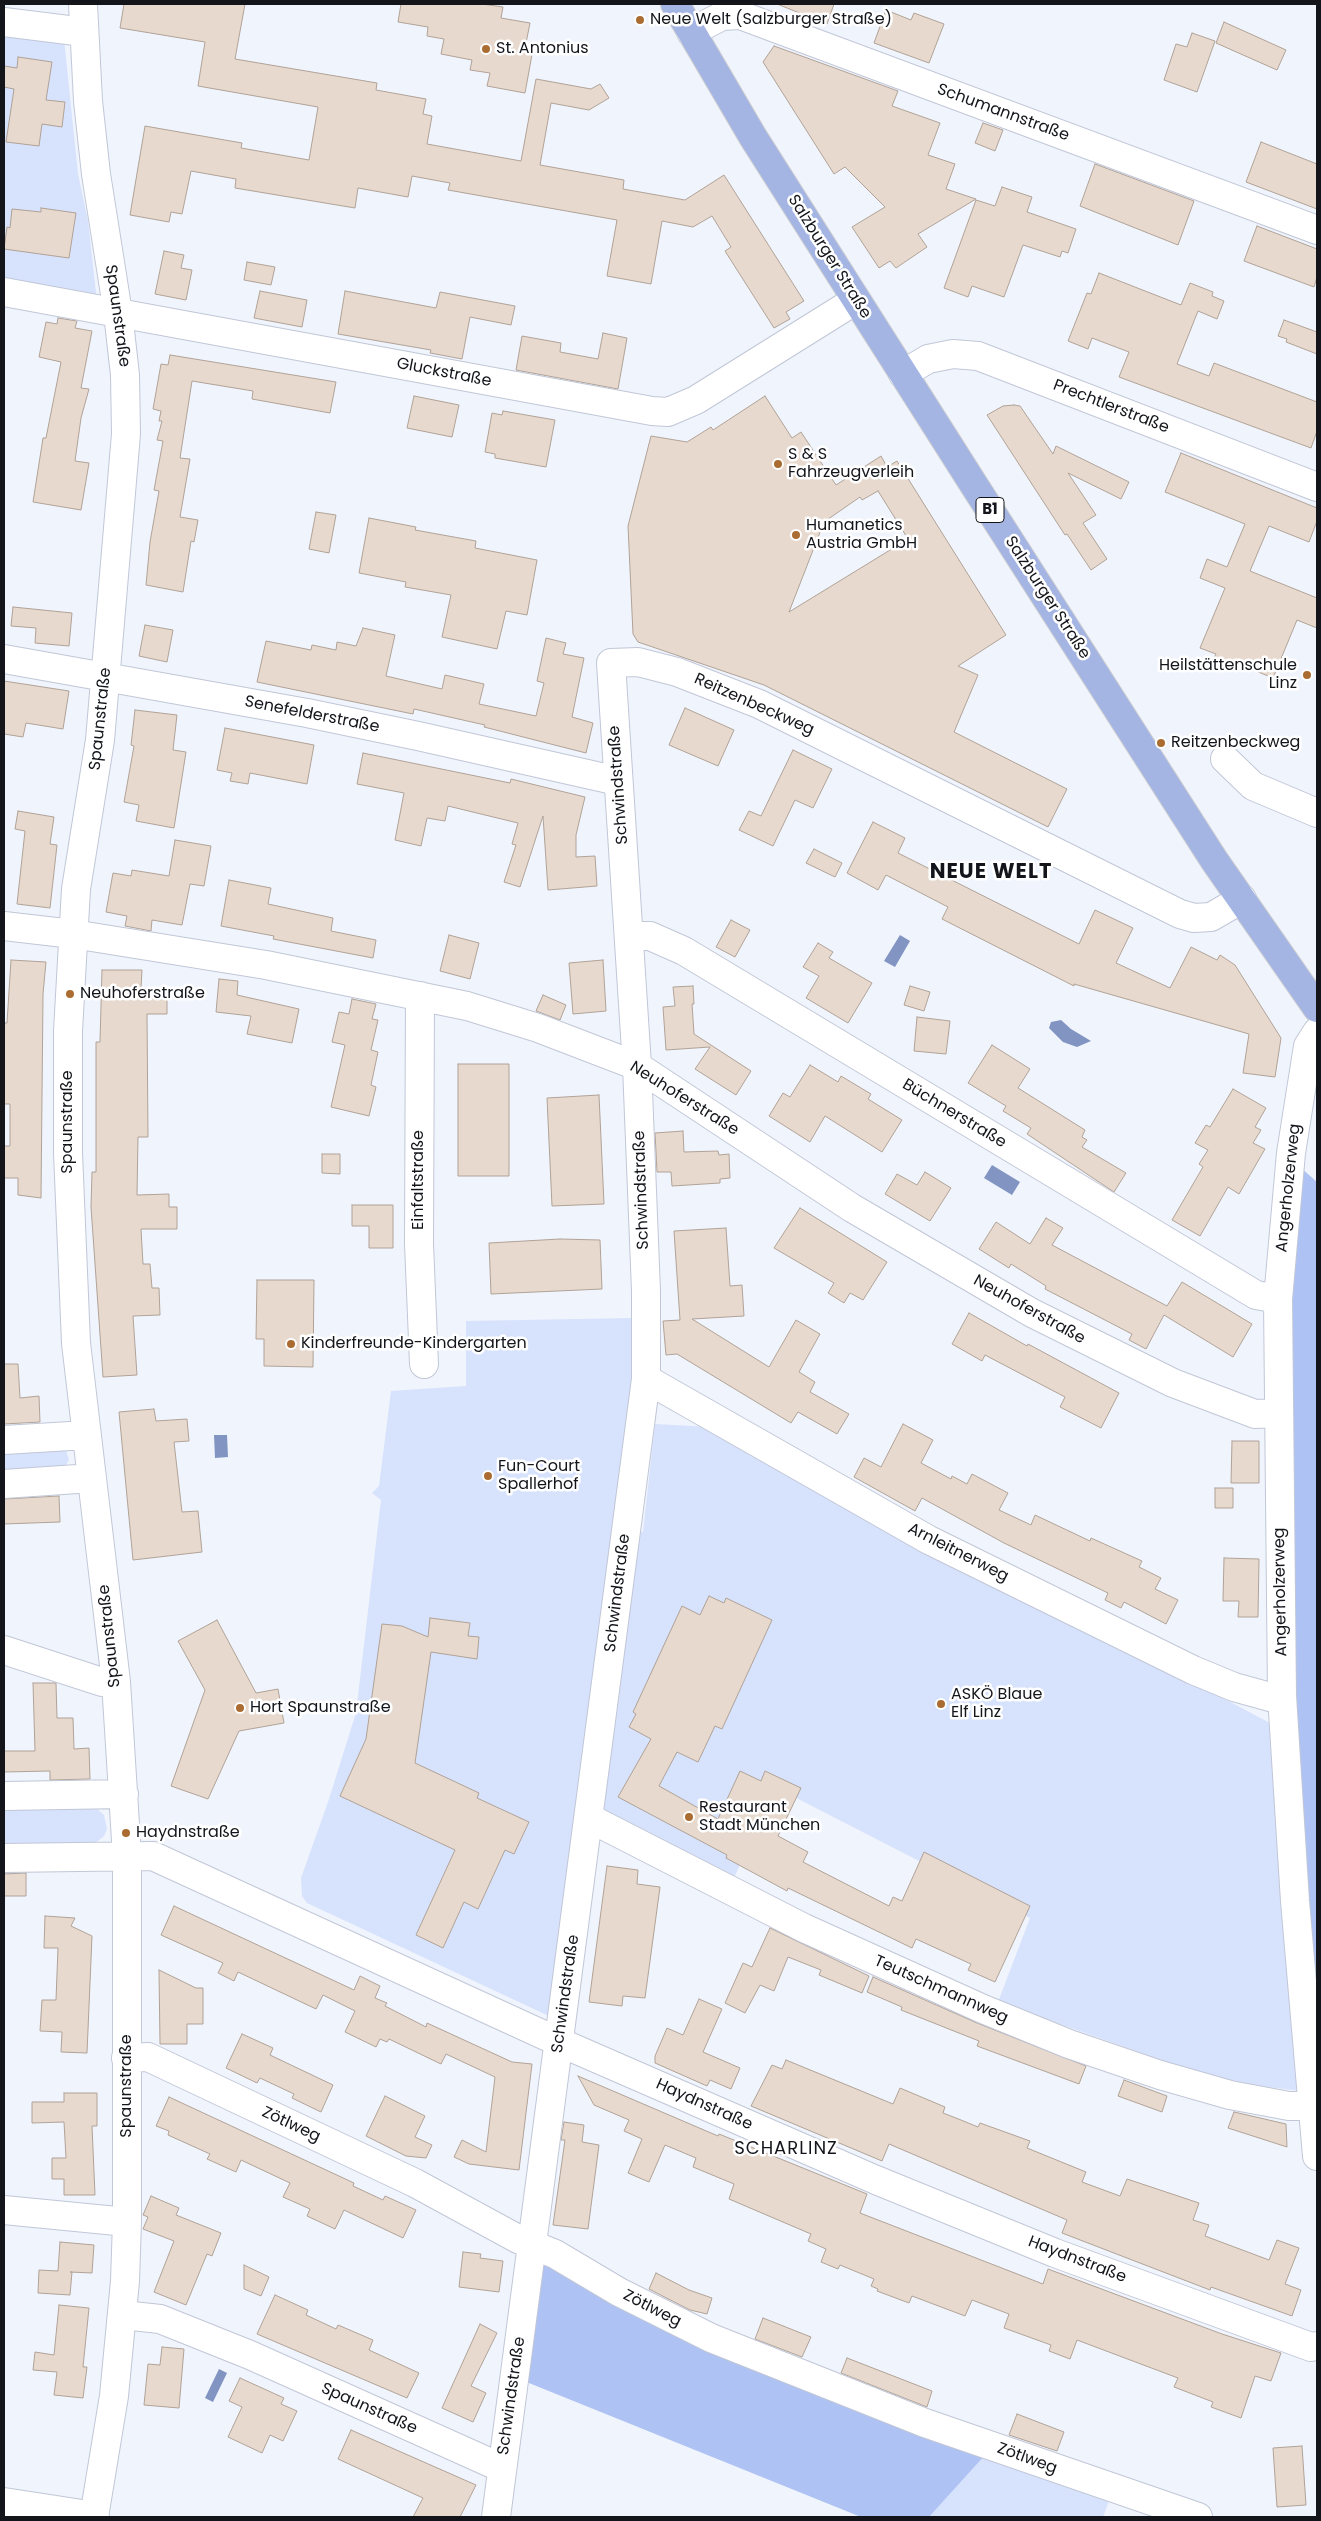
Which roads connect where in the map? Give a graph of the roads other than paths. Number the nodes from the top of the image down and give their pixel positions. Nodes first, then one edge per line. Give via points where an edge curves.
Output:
1 (83, 4) edge
2 (675, 4) edge
3 (4, 22) edge
4 (84, 32) junction
5 (690, 32) junction
6 (1317, 230) edge
7 (4, 292) edge
8 (856, 300) junction
9 (118, 313) junction
10 (903, 374) junction
11 (1317, 487) edge
12 (4, 660) edge
13 (611, 663) joint
14 (106, 676) junction
15 (1225, 759) dead end
16 (618, 781) junction
17 (1317, 813) edge
18 (1242, 899) junction
19 (4, 926) edge
20 (73, 934) junction
21 (629, 936) junction
22 (420, 996) junction
23 (1317, 1008) edge
24 (1317, 1032) edge
25 (637, 1066) junction
26 (1278, 1299) junction
27 (424, 1364) dead end
28 (646, 1379) junction
29 (1279, 1413) junction
30 (87, 1435) junction
31 (4, 1440) edge
32 (92, 1478) junction
33 (4, 1484) edge
34 (4, 1650) edge
35 (116, 1682) junction
36 (1282, 1696) junction
37 (124, 1794) junction
38 (4, 1796) edge
39 (589, 1818) junction
40 (127, 1856) junction
41 (4, 1858) edge
42 (559, 2042) junction
43 (126, 2058) junction
44 (1314, 2106) junction
45 (1317, 2156) edge
46 (4, 2210) edge
47 (127, 2222) junction
48 (533, 2245) junction
49 (123, 2315) junction
50 (1317, 2346) edge
51 (503, 2465) junction
52 (4, 2502) edge
53 (94, 2517) edge
54 (496, 2517) edge
55 (1198, 2517) edge

1 - 4 street, Spaunstraße
2 - 5 main road, Salzburger Straße / B1
3 - 4 street
4 - 9 street, Spaunstraße via 96,174
5 - 6 street, Schumannstraße via 722,16 740,15
5 - 8 main road, Salzburger Straße / B1
7 - 9 street, Gluckstraße
8 - 9 street, Gluckstraße via 696,400 668,412
8 - 10 main road, Salzburger Straße / B1
9 - 14 street, Spaunstraße via 125,375 126,434
10 - 11 street, Prechtlerstraße via 928,359 953,354 978,356
10 - 18 main road, Salzburger Straße / B1
12 - 14 street, Senefelderstraße
13 - 16 street, Schwindstraße
13 - 18 street, Reitzenbeckweg via 638,662 677,672 759,704 1180,914 1211,918
14 - 16 street, Senefelderstraße via 418,736
14 - 20 street, Spaunstraße via 100,740 76,889
15 - 17 street via 1253,786
16 - 21 street, Schwindstraße
18 - 23 main road, Salzburger Straße / B1
19 - 20 street, Neuhoferstraße
20 - 22 street, Neuhoferstraße via 266,965
20 - 30 street, Spaunstraße via 68,1031 70,1235 76,1343
21 - 25 street, Schwindstraße
21 - 26 street, Büchnerstraße via 650,936 684,952 1256,1294
22 - 25 street, Neuhoferstraße via 467,1006 538,1028
22 - 27 street, Einfaltstraße via 419,1244
24 - 26 street, Angerholzerweg via 1308,1046 1293,1145
25 - 28 street, Schwindstraße via 646,1291
25 - 29 street, Neuhoferstraße via 852,1208 1032,1313 1173,1383 1255,1414
26 - 29 street, Angerholzerweg
28 - 36 street, Arnleitnerweg via 929,1540 1193,1670 1234,1687
28 - 39 street, Schwindstraße
29 - 36 street, Angerholzerweg
30 - 31 street
30 - 32 street, Spaunstraße
32 - 33 street
32 - 35 street, Spaunstraße
34 - 35 street via 102,1682
35 - 37 street, Spaunstraße
36 - 44 street, Angerholzerweg via 1295,1901
37 - 38 street
37 - 40 street, Spaunstraße
39 - 42 street, Schwindstraße
39 - 44 street, Teutschmannweg via 804,1928 1069,2044 1230,2095 1289,2106
40 - 41 street
40 - 42 street, Haydnstraße via 153,1856
40 - 43 street, Spaunstraße
42 - 48 street, Schwindstraße
42 - 50 street, Haydnstraße via 876,2180 1055,2253 1311,2347
43 - 47 street, Spaunstraße
43 - 48 street, Zötlweg via 148,2057 415,2183
44 - 45 street, Angerholzerweg
46 - 47 street
47 - 49 street, Spaunstraße
48 - 51 street, Schwindstraße
48 - 55 street, Zötlweg via 555,2254 664,2316 780,2367 1040,2464
49 - 51 street, Spaunstraße via 160,2319 493,2464
49 - 53 street, Spaunstraße via 114,2396
51 - 54 street, Schwindstraße
52 - 53 street

